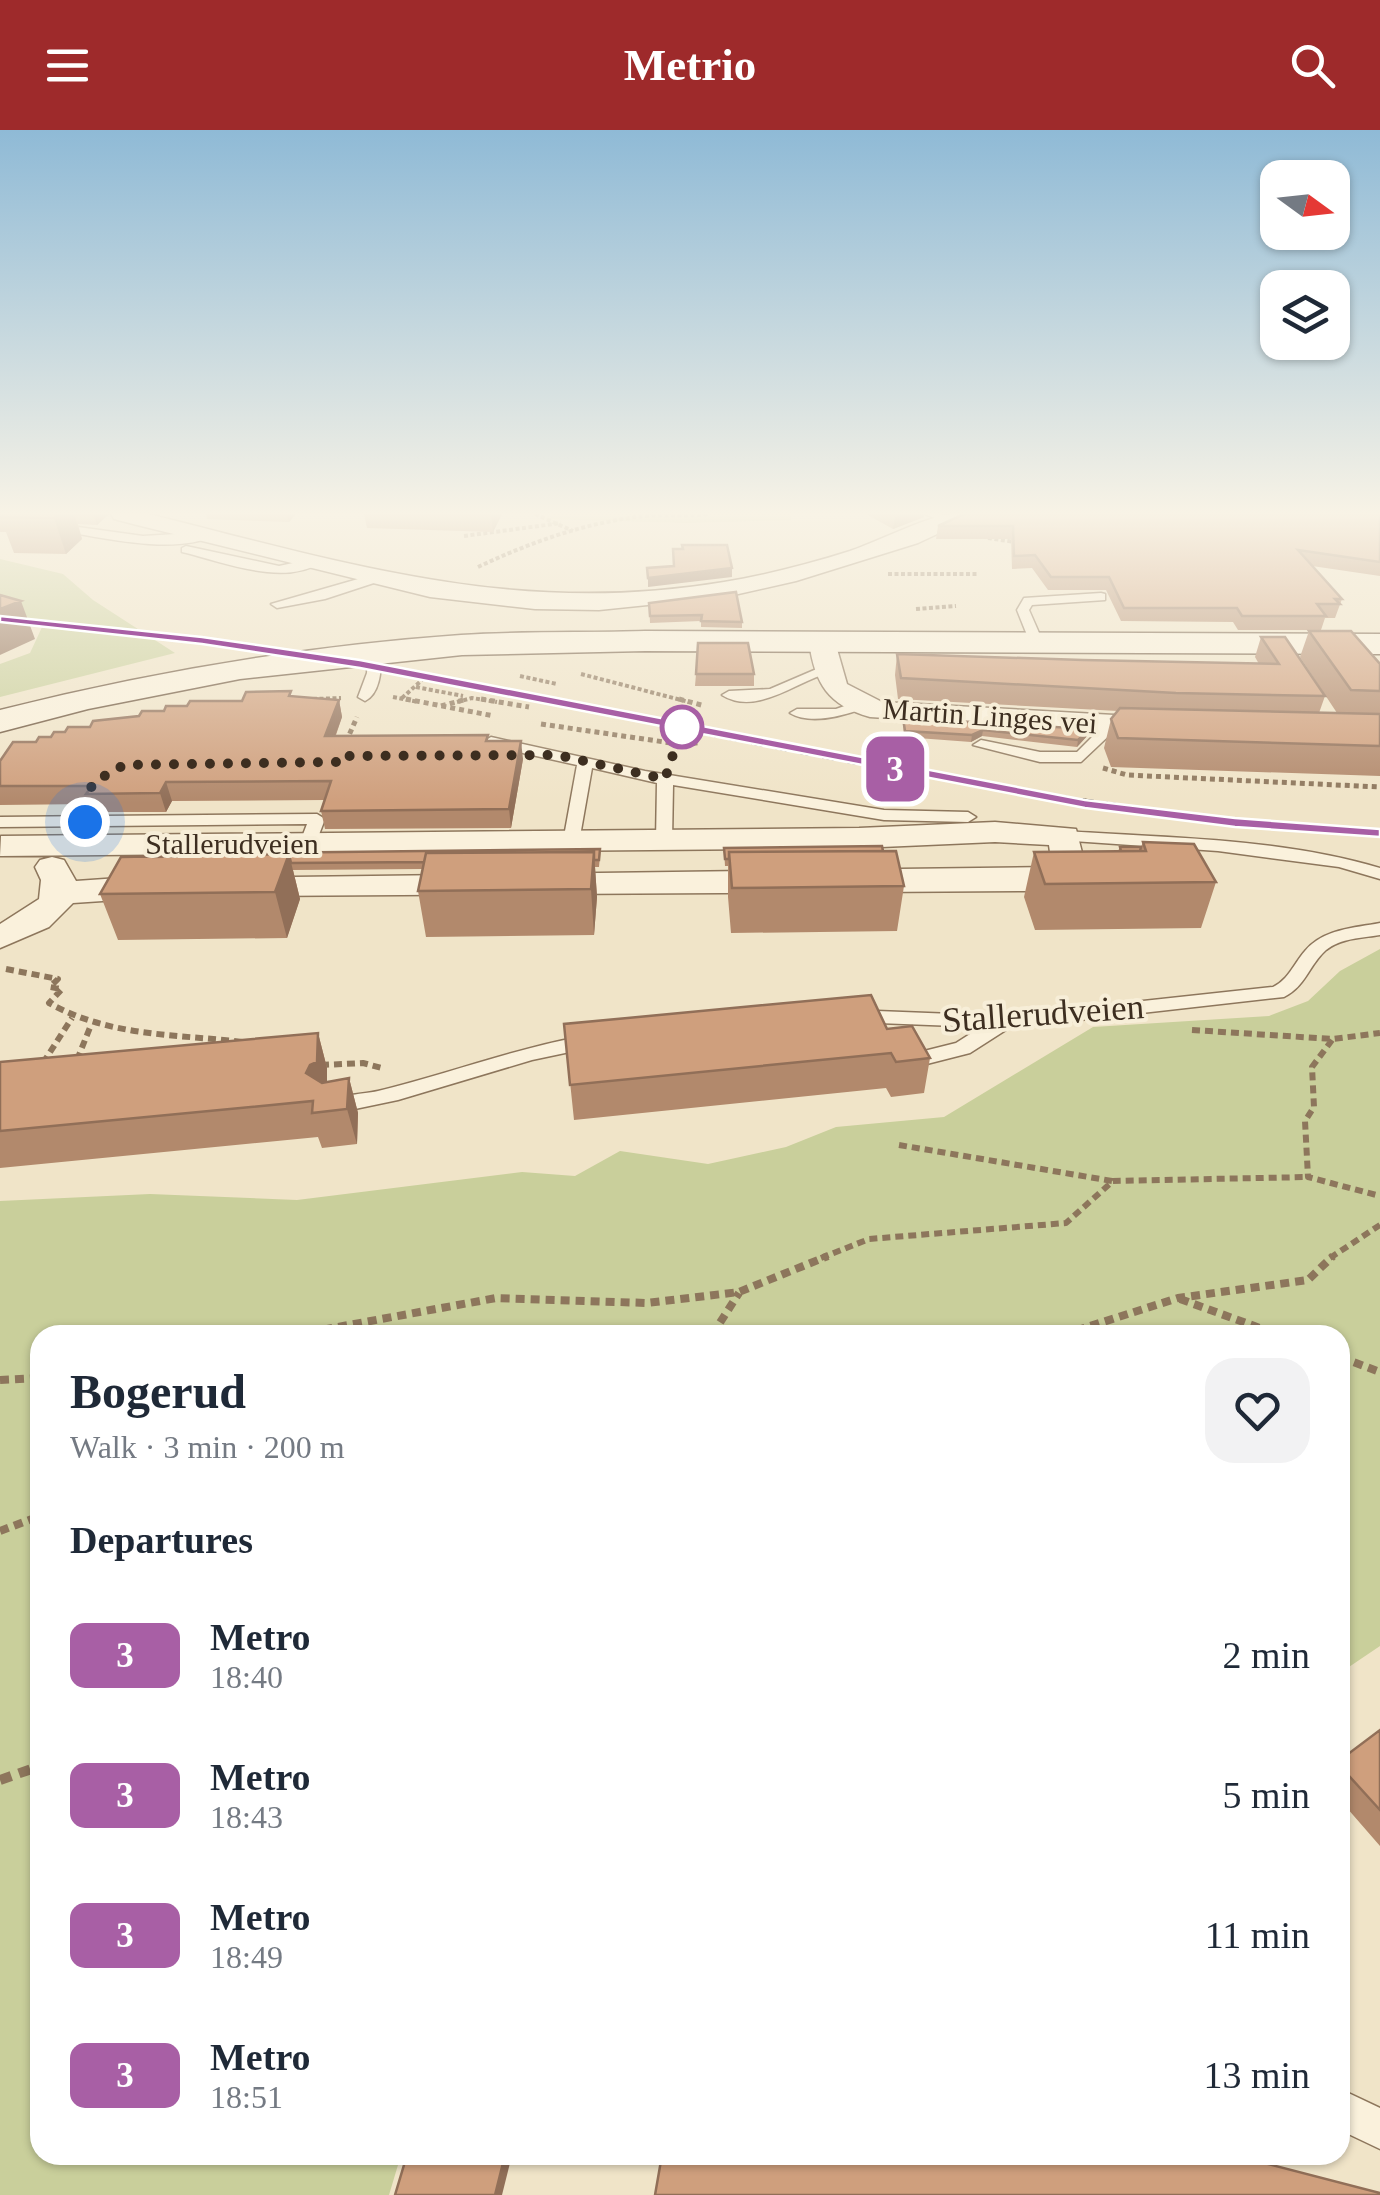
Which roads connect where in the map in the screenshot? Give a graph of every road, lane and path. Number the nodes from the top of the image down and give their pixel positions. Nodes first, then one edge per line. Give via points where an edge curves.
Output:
1 (778, 610) edge
2 (832, 610) edge
3 (1023, 610) edge
4 (814, 623) junction
5 (1036, 642) junction
6 (1380, 644) edge
7 (375, 651) junction
8 (571, 672) dead end
9 (514, 674) dead end
10 (557, 684) dead end
11 (415, 686) dead end
12 (729, 695) edge
13 (365, 697) junction
14 (477, 698) junction
15 (313, 699) edge
16 (441, 706) junction
17 (859, 706) junction
18 (530, 707) dead end
19 (716, 709) dead end
20 (797, 713) dead end
21 (504, 718) dead end
22 (0, 721) edge
23 (541, 724) dead end
24 (1108, 724) junction
25 (1206, 728) edge
26 (473, 741) edge
27 (701, 742) dead end
28 (981, 745) edge
29 (342, 752) edge
30 (1090, 752) junction
31 (585, 762) junction
32 (665, 779) junction
33 (1380, 786) edge
34 (968, 818) dead end
35 (0, 822) edge
36 (1064, 836) junction
37 (664, 841) junction
38 (571, 842) junction
39 (307, 845) junction
40 (0, 846) edge
41 (1380, 874) edge
42 (62, 893) junction
43 (1380, 929) edge
44 (0, 937) edge
45 (0, 969) edge
46 (834, 1016) edge
47 (72, 1018) junction
48 (1004, 1022) junction
49 (91, 1025) junction
50 (1191, 1030) dead end
51 (1380, 1033) edge
52 (611, 1038) edge
53 (1333, 1039) junction
54 (254, 1044) edge
55 (919, 1059) edge
56 (315, 1062) edge
57 (75, 1065) edge
58 (32, 1075) edge
59 (418, 1088) junction
60 (331, 1107) edge
61 (899, 1145) dead end
62 (1308, 1178) junction
63 (1113, 1181) junction
64 (1380, 1196) edge
65 (1380, 1226) edge
66 (739, 1292) junction
67 (1178, 1298) junction
68 (349, 1325) edge
69 (718, 1325) edge
70 (1093, 1325) edge
71 (1252, 1325) edge
72 (1350, 1361) edge
73 (1380, 1372) edge
74 (30, 1378) edge
75 (0, 1380) edge
76 (30, 1520) edge
77 (0, 1530) edge
78 (30, 1770) edge
79 (0, 1780) edge
80 (1350, 2115) edge
81 (1380, 2129) edge

1 - 4 street
2 - 4 street
3 - 5 lane
4 - 5 main road
4 - 7 main road
4 - 12 lane via 812,671 773,692
4 - 17 street, Martin Linges vei via 834,688
5 - 6 main road
7 - 13 lane
7 - 22 main road via 196,676
8 - 19 path
9 - 10 path
11 - 14 path
13 - 15 path
13 - 16 path
13 - 29 path
14 - 16 path
14 - 18 path
16 - 21 path
17 - 20 lane
17 - 24 street, Martin Linges vei via 908,715
23 - 27 path via 685,746
24 - 25 street, Martin Linges vei
24 - 30 lane
26 - 31 lane
28 - 30 lane via 1064,759
30 - 33 path via 1108,772 1127,775
31 - 32 lane
31 - 38 lane
32 - 34 lane via 884,815
32 - 37 lane
35 - 39 lane via 317,819
36 - 37 street, Stallerudveien
36 - 41 lane, Stallerudveien via 1218,846 1342,862
36 - 42 street, Stallerudveien via 1072,877 1033,880 201,886
37 - 38 street, Stallerudveien
38 - 39 street, Stallerudveien
39 - 40 street, Stallerudveien
40 - 42 street, Stallerudveien via 42,859 60,879
42 - 44 street via 55,905
43 - 48 lane, Stallerudveien via 1329,940 1292,987 1278,994
45 - 47 path via 58,979 50,987 62,989 49,1003
46 - 48 lane, Stallerudveien
47 - 49 path
47 - 58 path
48 - 55 lane via 963,1048
49 - 54 path
49 - 57 path
50 - 53 path
51 - 53 path
52 - 59 lane via 521,1053
53 - 62 path via 1312,1067 1314,1107 1304,1121
56 - 59 path via 367,1064
59 - 60 lane
61 - 63 path
62 - 63 path
62 - 64 path
63 - 66 path via 1066,1222 869,1239
65 - 67 path via 1308,1280
66 - 68 path via 647,1303 496,1298
66 - 69 path
67 - 70 path
67 - 71 path
72 - 73 path
74 - 75 path
76 - 77 path
78 - 79 path
80 - 81 lane

